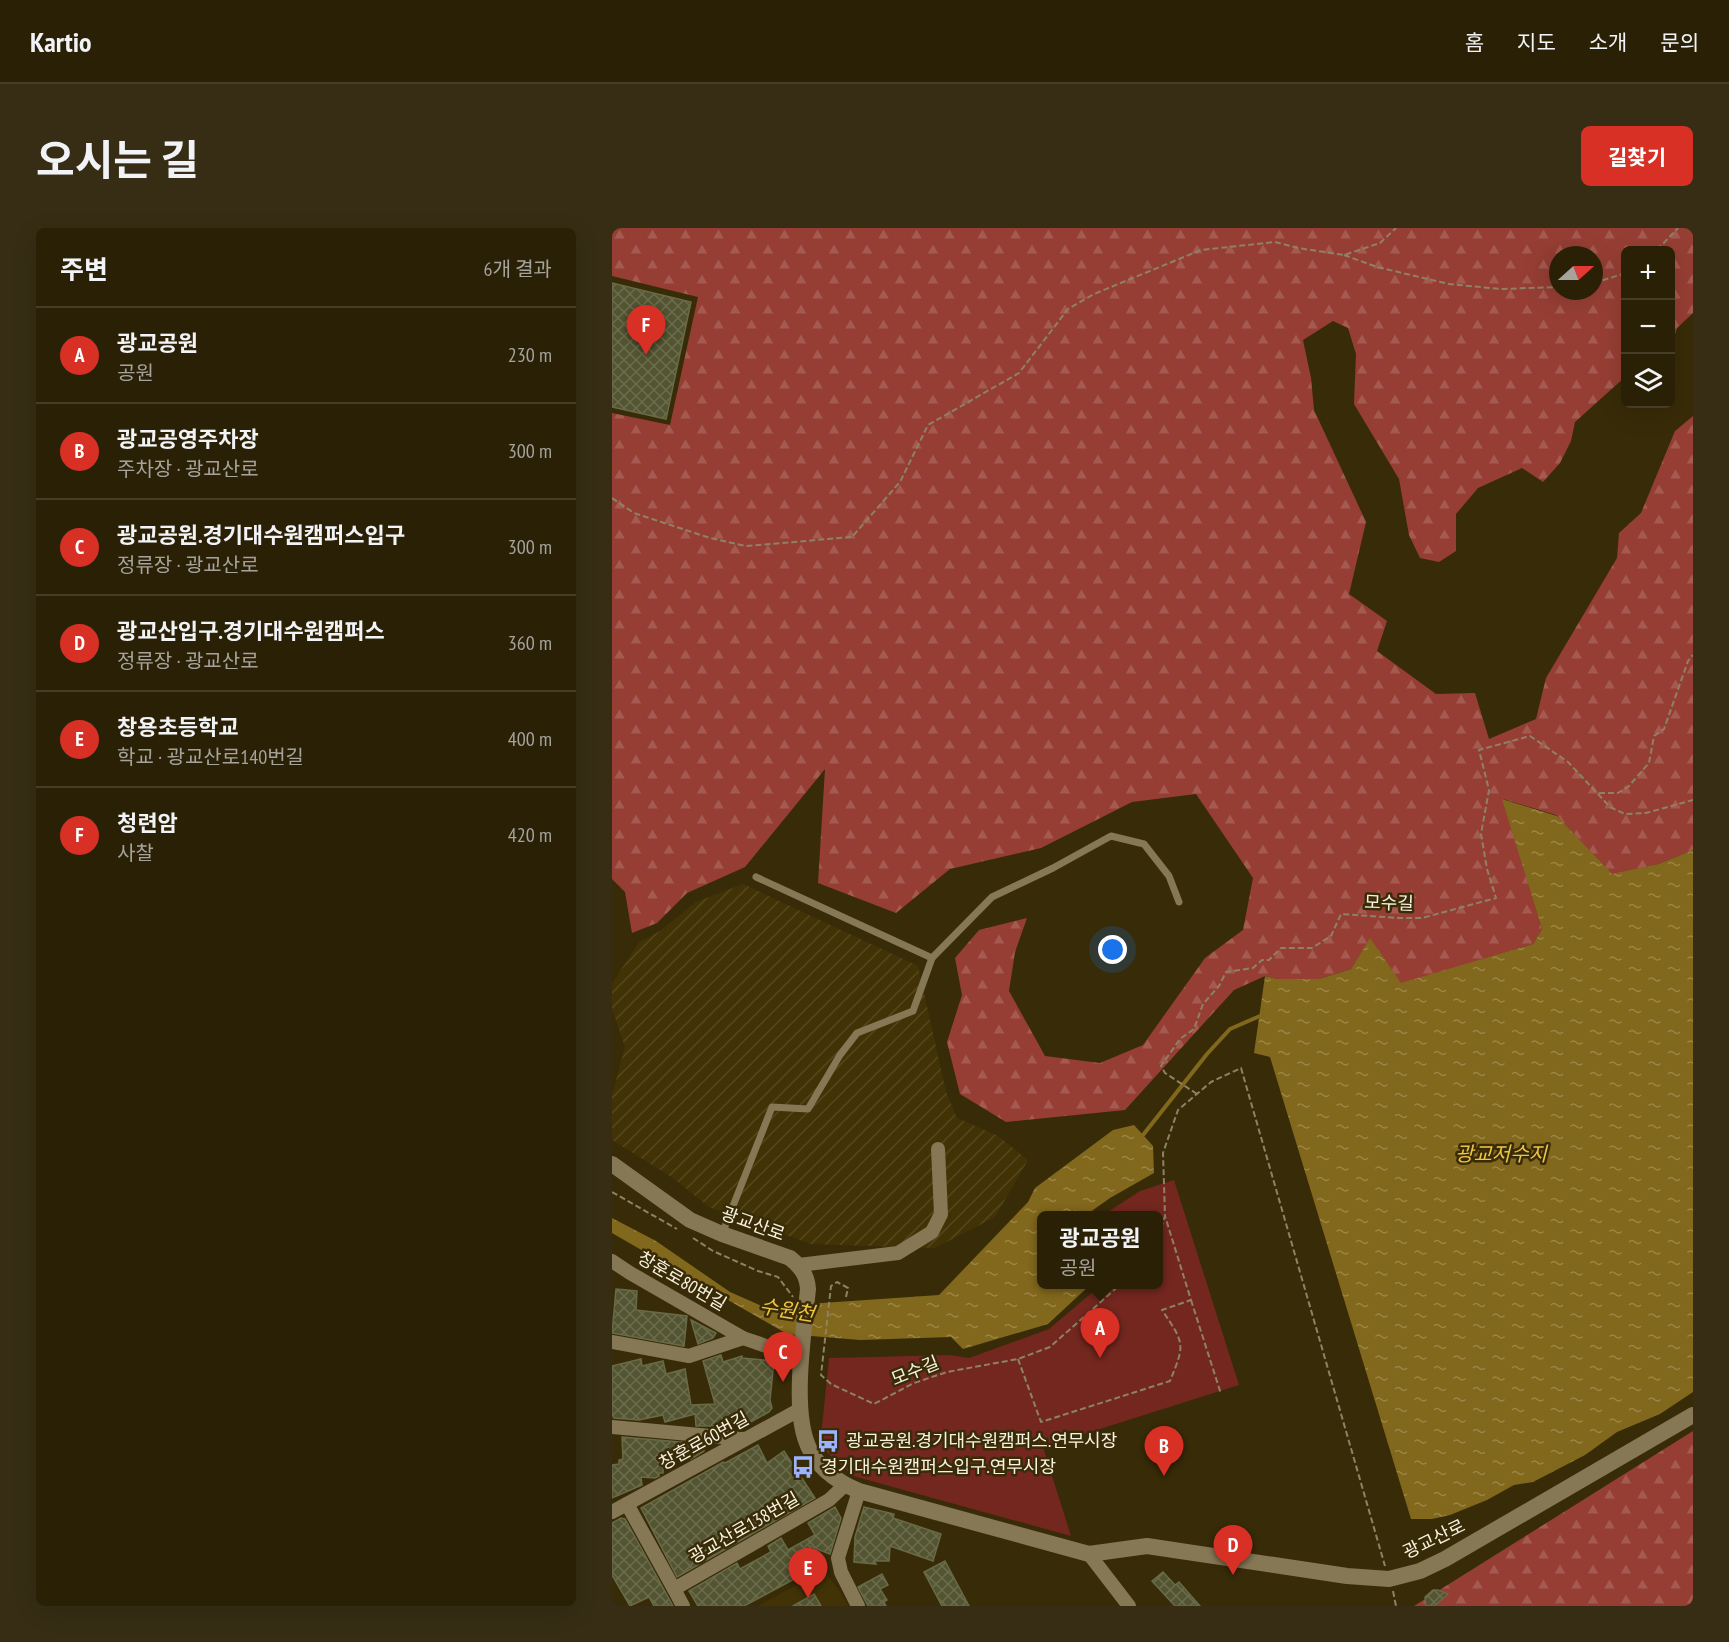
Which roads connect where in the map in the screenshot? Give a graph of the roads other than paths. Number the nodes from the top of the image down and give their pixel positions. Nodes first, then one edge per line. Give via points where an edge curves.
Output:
1 (756, 877) dead end
2 (1179, 902) dead end
3 (932, 958) junction
4 (938, 1149) dead end
5 (612, 1164) edge
6 (722, 1234) junction
7 (612, 1261) edge
8 (799, 1265) junction
9 (743, 1338) junction
10 (612, 1342) edge
11 (801, 1355) junction
12 (799, 1410) junction
13 (1693, 1415) edge
14 (612, 1427) edge
15 (745, 1439) junction
16 (852, 1488) junction
17 (627, 1504) junction
18 (612, 1512) edge
19 (1089, 1554) junction
20 (674, 1589) junction
21 (683, 1606) edge
22 (858, 1606) edge
23 (1129, 1606) edge

1 - 3 lane
2 - 3 lane via 1169,876 1144,844 1112,836 992,897
3 - 6 lane via 913,1011 857,1033 808,1109 772,1107
4 - 8 street via 941,1214 932,1232 898,1253
5 - 6 street, 광교산로 via 690,1220
6 - 8 street, 광교산로 via 790,1258
7 - 9 street, 창훈로80번길
8 - 11 street, 광교산로 via 807,1281 800,1293
9 - 10 street via 689,1356
9 - 11 street, 창훈로80번길
11 - 12 street, 광교산로
12 - 15 street, 창훈로60번길
12 - 16 street, 광교산로 via 806,1443 816,1461 828,1474
13 - 19 street, 광교산로 via 1420,1572 1389,1579 1347,1576 1147,1546
14 - 15 street
15 - 17 street, 창훈로60번길
16 - 19 street, 광교산로
16 - 20 street, 광교산로138번길
16 - 22 street via 838,1558
17 - 18 street, 창훈로60번길
17 - 20 street
19 - 23 street
20 - 21 street

